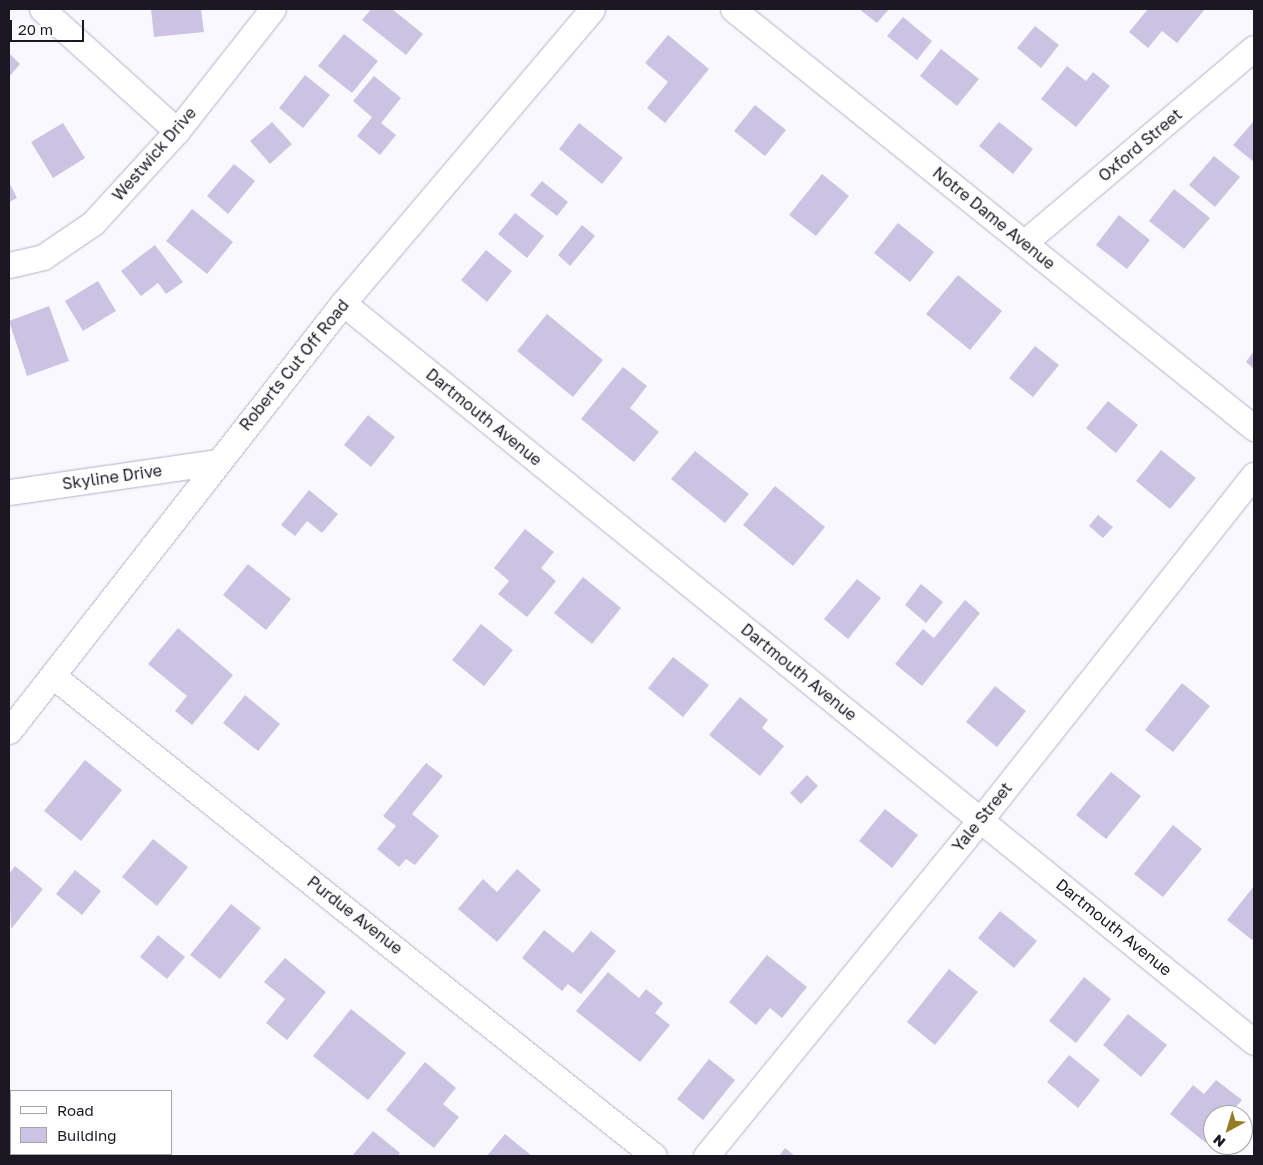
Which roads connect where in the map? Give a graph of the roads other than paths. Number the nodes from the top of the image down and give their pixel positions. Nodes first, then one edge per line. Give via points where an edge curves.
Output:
1 (42, 9) edge
2 (273, 9) edge
3 (592, 9) edge
4 (733, 9) edge
5 (1254, 48) edge
6 (177, 131) junction
7 (1025, 242) junction
8 (9, 265) edge
9 (343, 303) junction
10 (1254, 428) edge
11 (216, 462) junction
12 (1254, 475) edge
13 (9, 492) edge
14 (53, 676) junction
15 (9, 731) edge
16 (982, 819) junction
17 (1254, 1042) edge
18 (654, 1156) edge
19 (706, 1156) edge

1 - 6 street
2 - 6 street, Westwick Drive
3 - 9 street, Roberts Cut Off Road
4 - 7 street, Notre Dame Avenue
5 - 7 street, Oxford Street
6 - 8 street, Westwick Drive via 93,224 43,257
7 - 10 street, Notre Dame Avenue
9 - 11 street, Roberts Cut Off Road
9 - 16 street, Dartmouth Avenue
11 - 13 street, Skyline Drive
11 - 14 street, Roberts Cut Off Road
12 - 16 street, Yale Street
14 - 15 street, Roberts Cut Off Road
14 - 18 street, Purdue Avenue
16 - 17 street, Dartmouth Avenue
16 - 19 street, Yale Street

